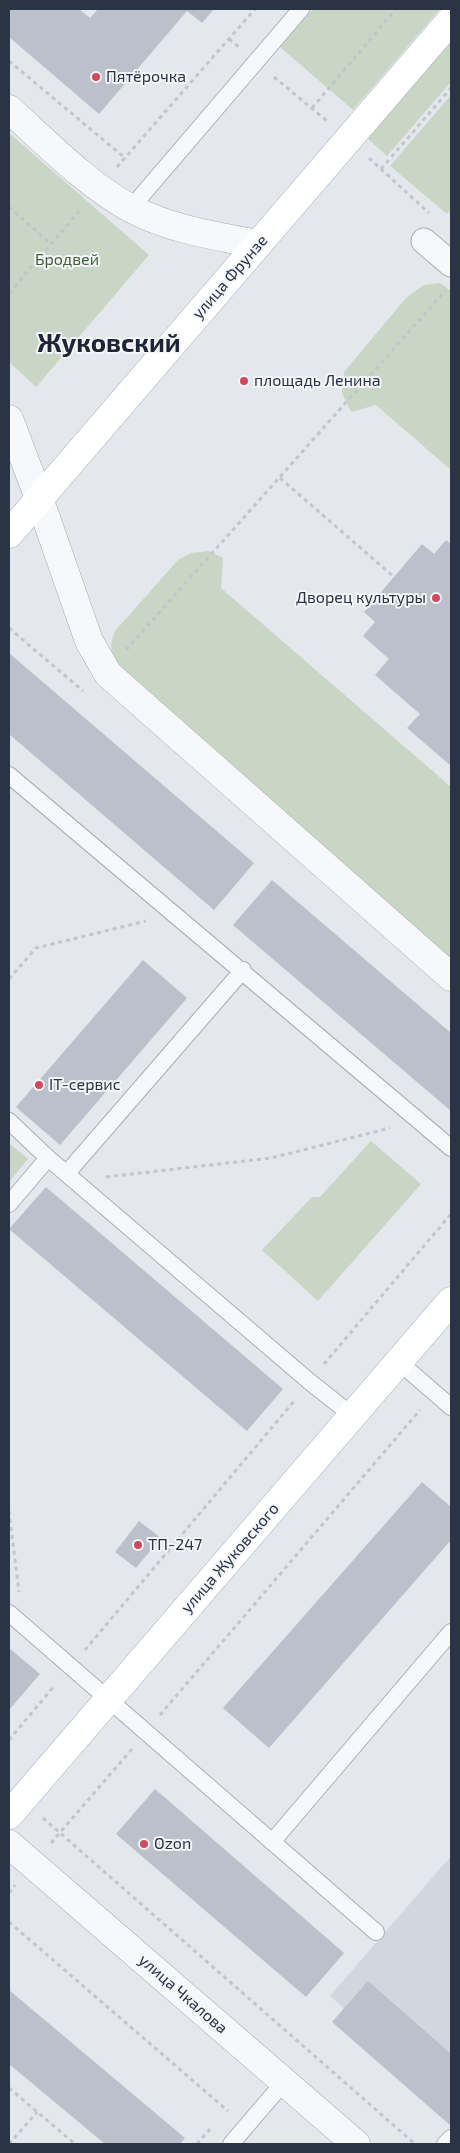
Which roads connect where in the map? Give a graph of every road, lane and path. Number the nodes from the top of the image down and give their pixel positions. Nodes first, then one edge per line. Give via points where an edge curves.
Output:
1 (255, 9) edge
2 (301, 9) edge
3 (396, 9) edge
4 (451, 20) edge
5 (9, 61) edge
6 (451, 88) edge
7 (312, 108) dead end
8 (9, 110) edge
9 (125, 158) junction
10 (381, 169) dead end
11 (100, 188) junction
12 (9, 207) edge
13 (131, 208) junction
14 (424, 241) dead end
15 (51, 244) junction
16 (258, 244) junction
17 (451, 264) edge
18 (9, 284) edge
19 (451, 284) edge
20 (14, 288) junction
21 (9, 293) edge
22 (9, 419) edge
23 (280, 478) dead end
24 (39, 498) junction
25 (9, 534) edge
26 (394, 577) dead end
27 (108, 674) junction
28 (9, 775) edge
29 (174, 914) junction
30 (243, 970) junction
31 (451, 977) edge
32 (9, 979) edge
33 (9, 1121) edge
34 (428, 1128) junction
35 (451, 1148) edge
36 (48, 1158) junction
37 (71, 1177) junction
38 (9, 1204) edge
39 (451, 1214) edge
40 (451, 1301) edge
41 (399, 1362) junction
42 (310, 1382) junction
43 (435, 1393) junction
44 (451, 1407) edge
45 (353, 1416) junction
46 (9, 1511) edge
47 (9, 1613) edge
48 (23, 1625) junction
49 (451, 1632) edge
50 (70, 1667) junction
51 (108, 1700) junction
52 (145, 1733) junction
53 (9, 1740) edge
54 (16, 1808) edge
55 (60, 1833) junction
56 (272, 1842) junction
57 (9, 1844) edge
58 (33, 1864) junction
59 (9, 1892) edge
60 (9, 1922) edge
61 (376, 1932) dead end
62 (284, 2082) junction
63 (9, 2088) edge
64 (37, 2112) junction
65 (246, 2126) junction
66 (451, 2138) edge
67 (9, 2144) edge
68 (75, 2144) edge
69 (231, 2144) edge
70 (356, 2144) edge
71 (415, 2144) edge
72 (445, 2144) edge

1 - 9 path
2 - 13 lane
3 - 7 path
4 - 16 main road, улица Фрунзе
5 - 9 path
6 - 10 path
8 - 11 street
9 - 11 path
11 - 13 street
11 - 15 path
12 - 15 path
13 - 16 street via 191,231
14 - 17 street
15 - 20 path
16 - 24 main road, улица Фрунзе
18 - 20 path
19 - 27 path
20 - 21 path
22 - 24 street
23 - 26 path
24 - 25 main road, улица Фрунзе
24 - 27 street via 89,640
27 - 31 street
28 - 29 lane
29 - 30 lane
29 - 32 path via 36,948
30 - 34 lane
30 - 37 lane
33 - 36 lane
34 - 35 lane
34 - 37 path via 394,1127 271,1158
36 - 37 lane
36 - 38 lane
37 - 42 lane
39 - 42 path
40 - 41 main road, улица Жуковского
41 - 43 lane
41 - 45 main road, улица Жуковского
42 - 45 lane
42 - 50 path
43 - 44 lane
43 - 52 path
45 - 51 main road, улица Жуковского
46 - 48 path
47 - 48 lane
48 - 50 lane
49 - 56 lane
50 - 51 lane
50 - 53 path
51 - 52 lane
51 - 54 main road, улица Жуковского
52 - 55 path
52 - 56 lane
54 - 55 path
55 - 58 path
55 - 71 path
56 - 61 lane
57 - 58 street, улица Чкалова
58 - 59 path
58 - 62 street, улица Чкалова
60 - 65 path
62 - 65 lane
62 - 70 street, улица Чкалова
63 - 64 path
64 - 67 path
64 - 68 path
65 - 69 lane
66 - 72 lane

